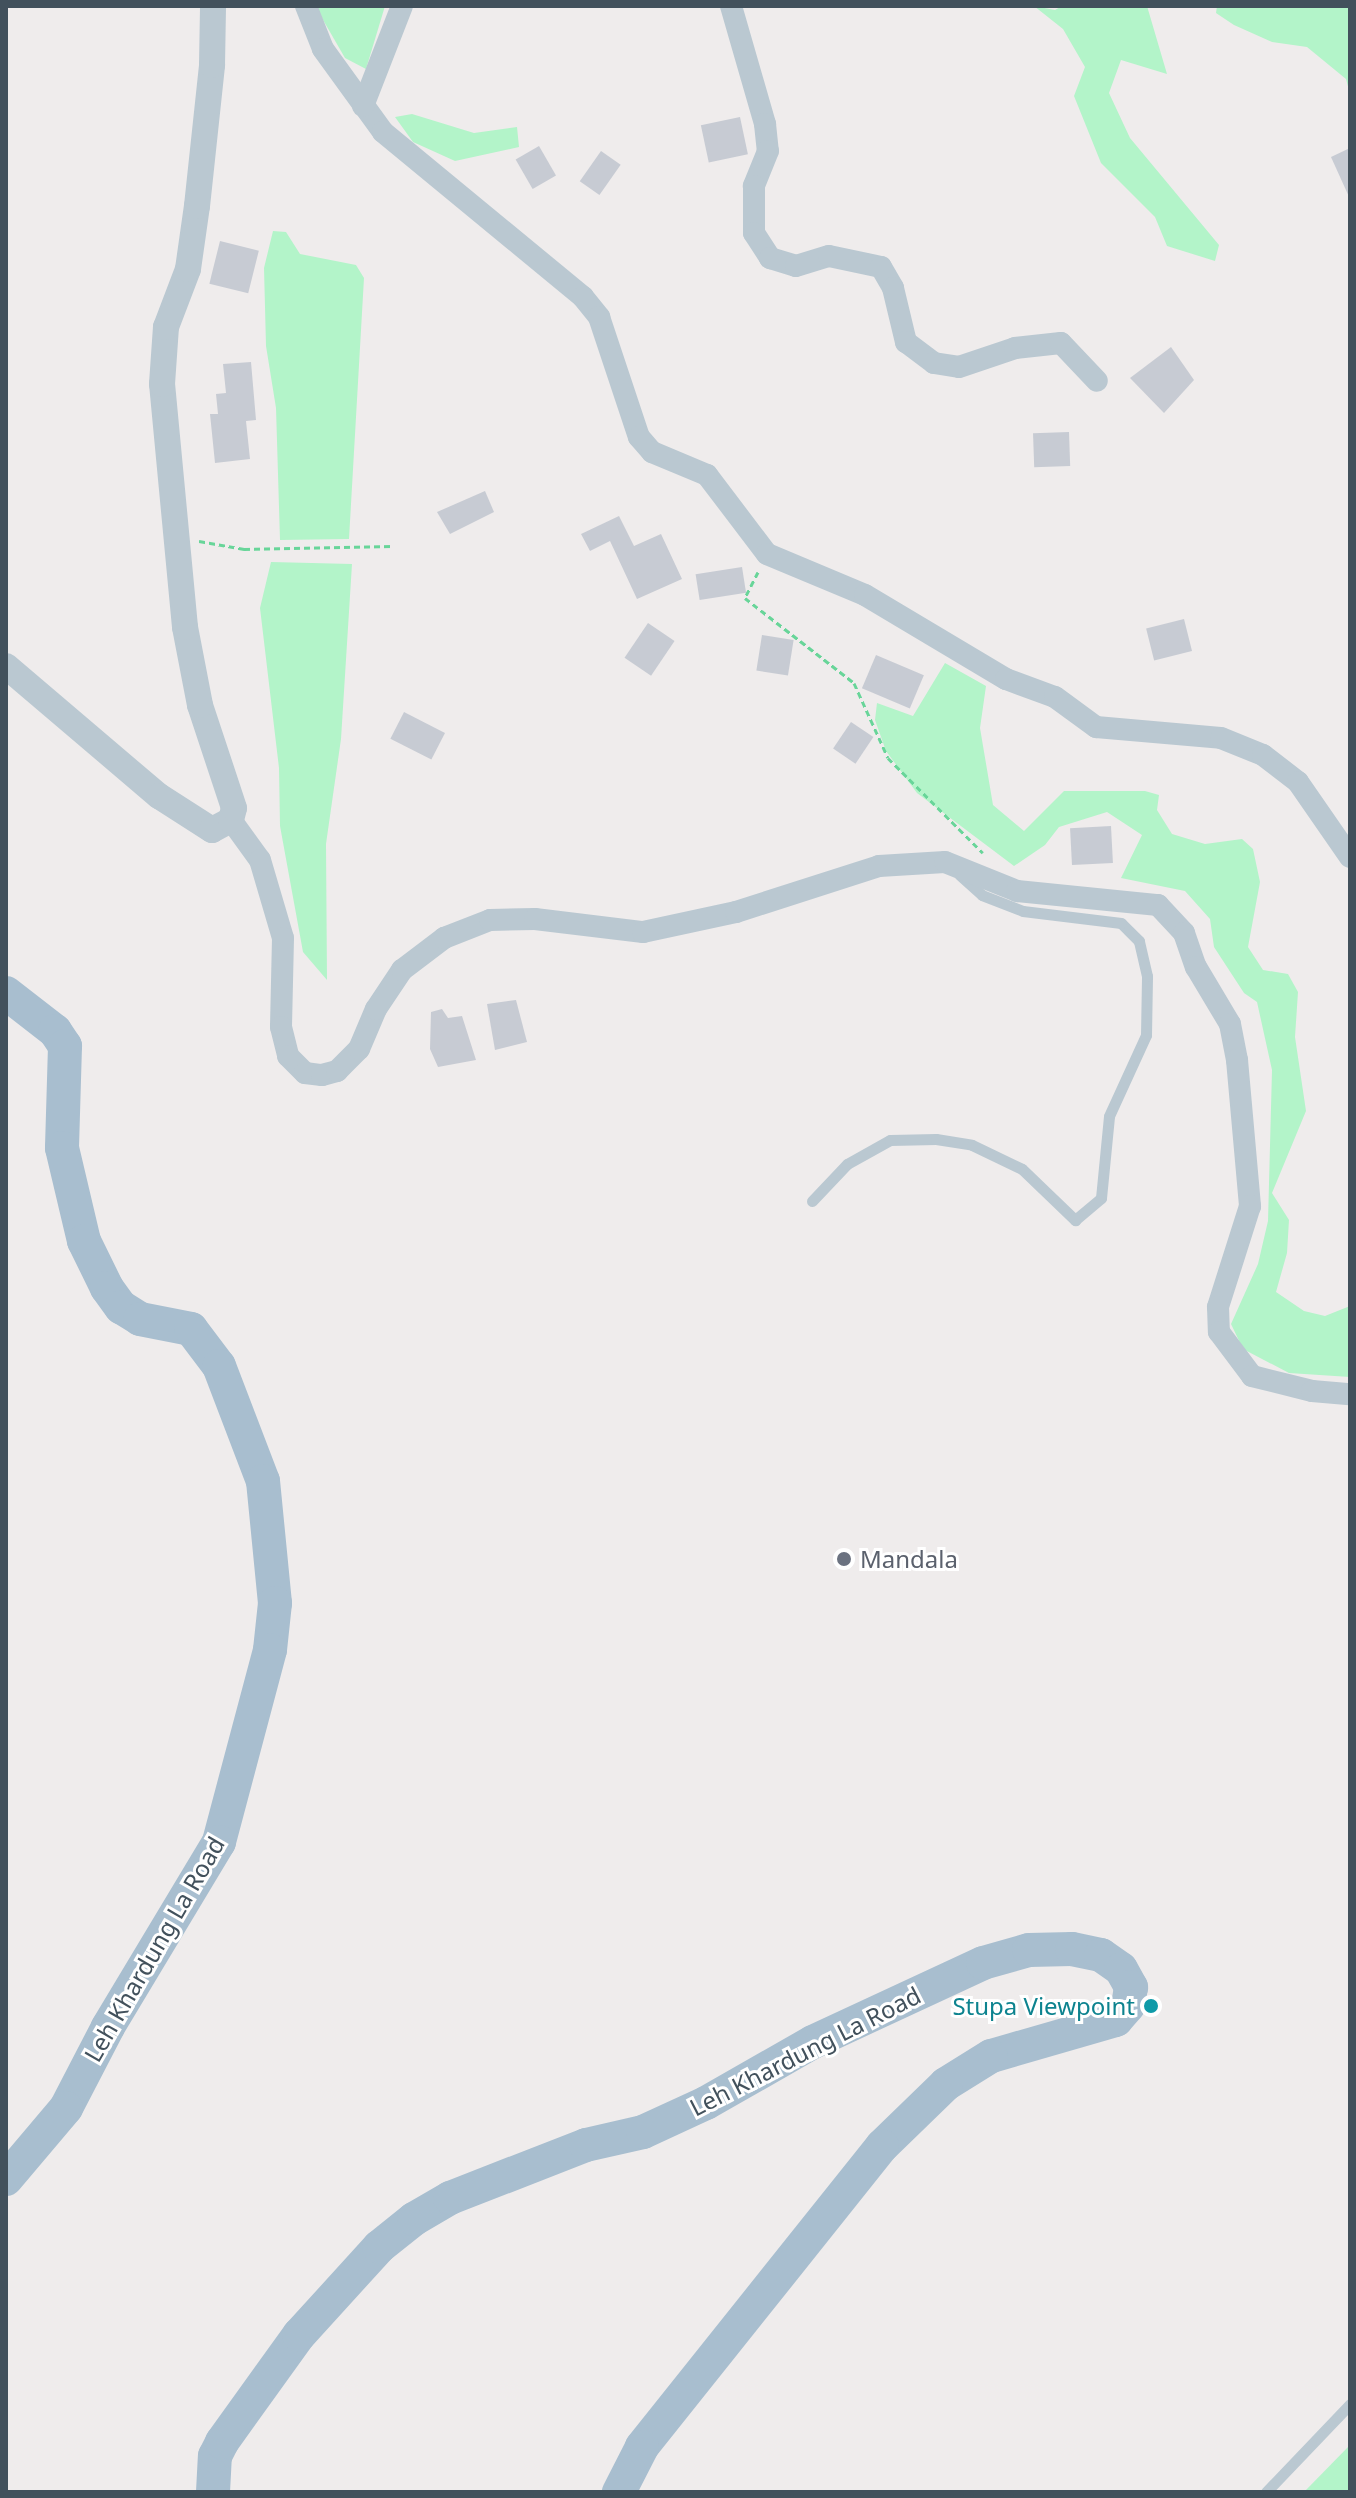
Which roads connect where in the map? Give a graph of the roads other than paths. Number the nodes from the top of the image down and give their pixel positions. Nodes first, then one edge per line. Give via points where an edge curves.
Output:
1 (213, 6) edge
2 (306, 6) edge
3 (402, 6) edge
4 (731, 6) edge
5 (363, 106) junction
6 (1097, 381) dead end
7 (6, 666) edge
8 (231, 820) junction
9 (1350, 857) edge
10 (945, 862) junction
11 (6, 993) edge
12 (812, 1201) dead end
13 (1350, 1394) edge
14 (6, 2179) edge
15 (1350, 2404) edge
16 (213, 2492) edge
17 (619, 2492) edge
18 (1266, 2492) edge

1 - 8 street via 197,206 188,269 166,327 162,384 188,643 200,705 234,808
2 - 5 street via 323,49
3 - 5 street
4 - 6 street via 765,124 768,151 754,186 754,233 770,258 796,266 829,256 881,267 893,288 906,342 934,363 959,367 1015,348 1061,343
5 - 9 street via 383,132 583,297 599,317 639,437 652,452 707,475 767,554 865,595 1006,679 1055,697 1096,727 1221,738 1263,755 1298,782
7 - 8 street via 159,796 212,830
8 - 10 street via 260,860 283,938 281,1027 288,1056 305,1073 322,1075 337,1071 359,1049 376,1009 402,970 444,938 490,920 535,919 643,932 736,912 879,866
10 - 12 lane via 982,895 1023,911 1121,923 1139,941 1147,976 1146,1035 1109,1116 1101,1198 1075,1220 1022,1169 972,1145 936,1139 890,1140 847,1164
10 - 13 street via 1017,891 1158,905 1184,933 1196,967 1230,1024 1246,1133 1250,1206 1218,1307 1219,1332 1252,1376
11 - 14 main road, Leh Khardung La Road via 55,1031 65,1046 62,1148 84,1241 107,1288 121,1307 140,1319 191,1329 219,1366 263,1481 275,1603 270,1650 219,1842 66,2108
15 - 18 lane
16 - 17 main road, Leh Khardung La Road via 215,2456 222,2442 299,2335 379,2247 450,2198 573,2150 656,2126 813,2042 983,1963 1029,1950 1072,1949 1101,1955 1121,1969 1131,1987 1128,2006 1116,2020 991,2056 946,2084 882,2146 642,2447

